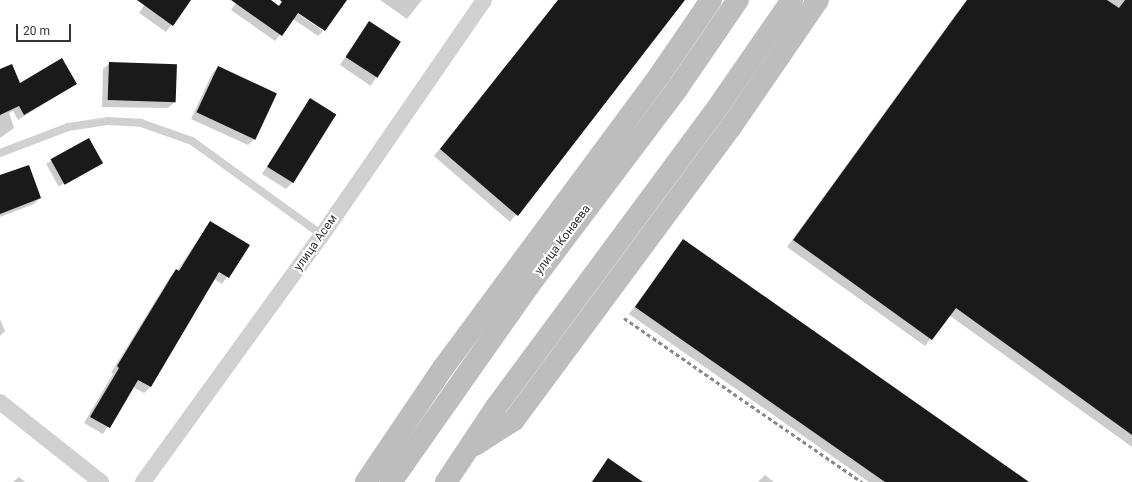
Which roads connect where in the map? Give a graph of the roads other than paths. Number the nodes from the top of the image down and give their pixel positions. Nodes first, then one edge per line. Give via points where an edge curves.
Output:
1 (484, 0) edge
2 (711, 0) edge
3 (738, 0) edge
4 (792, 0) edge
5 (818, 0) edge
6 (0, 153) edge
7 (322, 235) junction
8 (0, 402) edge
9 (467, 450) junction
10 (100, 482) edge
11 (143, 482) edge
12 (366, 482) edge
13 (391, 482) edge
14 (446, 482) edge

1 - 7 street, улица Асем
2 - 12 main road via 659,76 443,368
3 - 13 main road, улица Конаева via 677,89 531,283
4 - 9 main road via 713,114
5 - 9 main road via 731,127 514,420
6 - 7 lane via 68,127 108,121 141,123 192,142
7 - 11 street, улица Асем
8 - 10 street
9 - 14 main road

